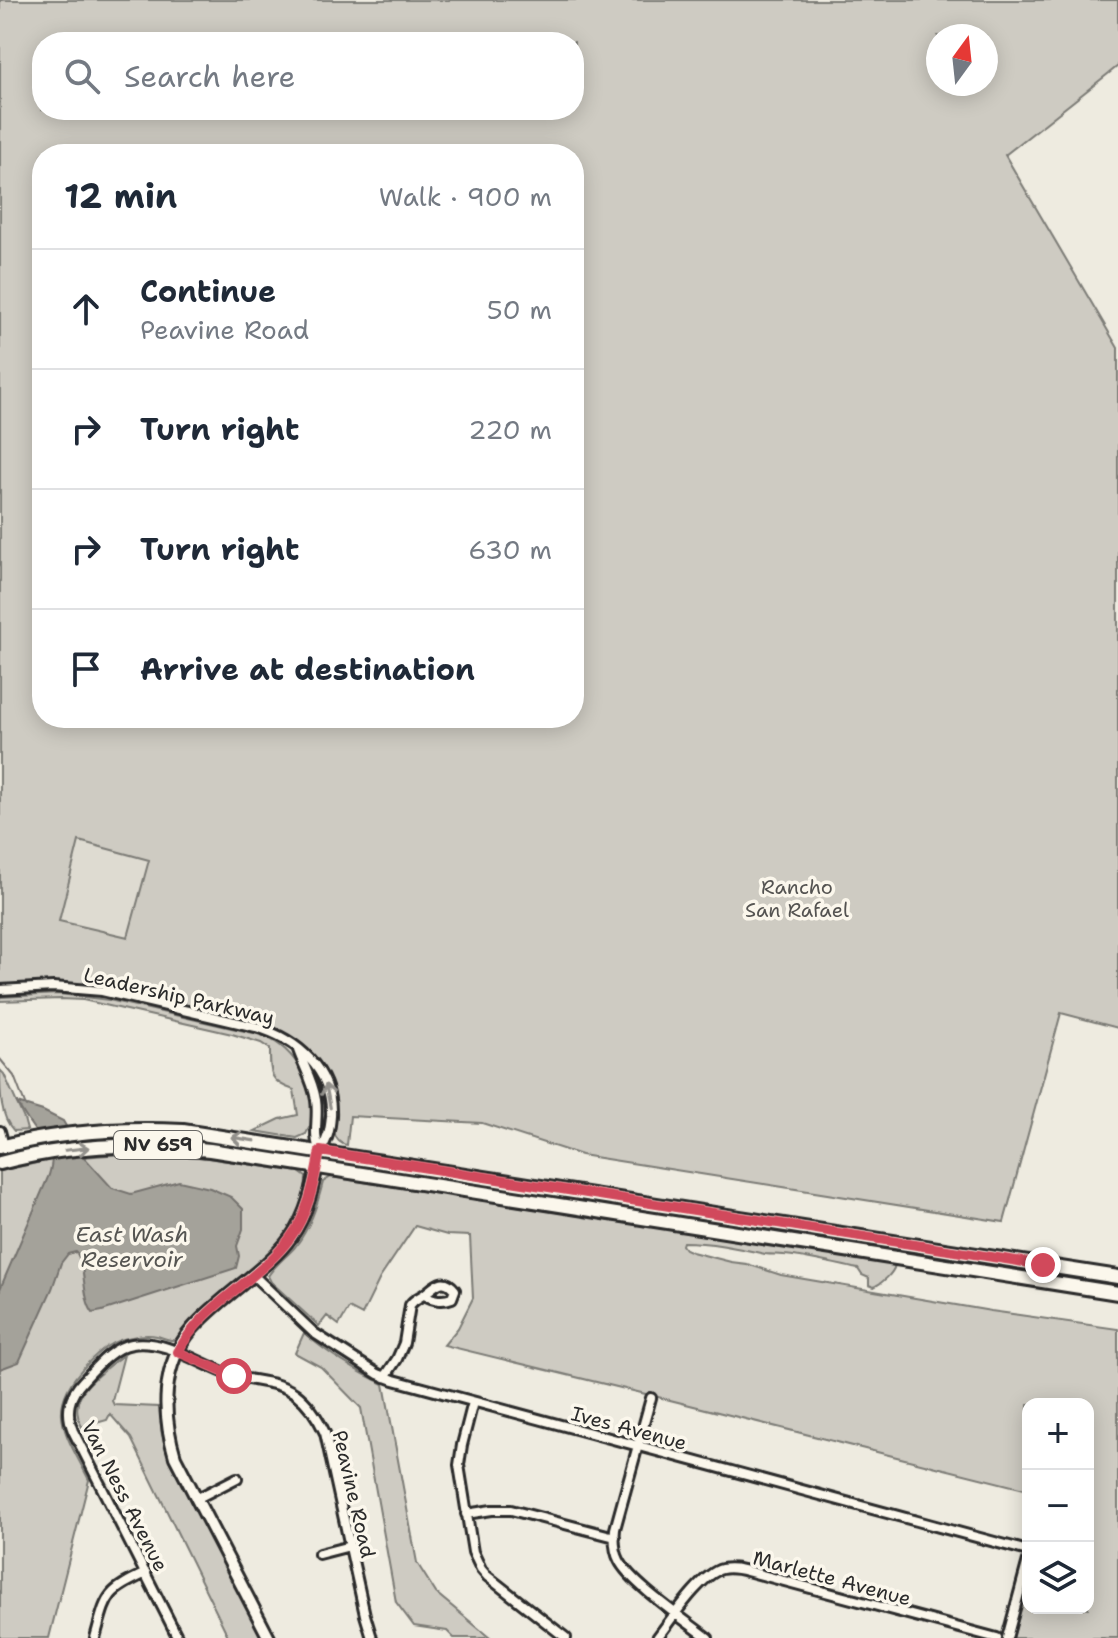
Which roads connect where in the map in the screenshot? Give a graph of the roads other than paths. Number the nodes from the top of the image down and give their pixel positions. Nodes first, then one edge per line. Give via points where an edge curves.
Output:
1 (0, 990) edge
2 (298, 1050) junction
3 (0, 1131) edge
4 (320, 1151) junction
5 (2, 1155) edge
6 (317, 1167) junction
7 (774, 1223) junction
8 (771, 1238) junction
9 (253, 1275) junction
10 (1118, 1277) edge
11 (1118, 1293) edge
12 (424, 1295) dead end
13 (178, 1352) junction
14 (385, 1377) junction
15 (651, 1398) dead end
16 (473, 1402) junction
17 (637, 1447) junction
18 (237, 1478) dead end
19 (196, 1499) junction
20 (466, 1514) junction
21 (615, 1537) junction
22 (350, 1546) junction
23 (1022, 1549) edge
24 (319, 1554) dead end
25 (146, 1573) junction
26 (1022, 1582) edge
27 (676, 1613) junction
28 (95, 1638) edge
29 (178, 1638) edge
30 (269, 1638) edge
31 (372, 1638) edge
32 (566, 1638) edge
33 (657, 1638) edge
34 (708, 1638) edge
35 (997, 1638) edge
36 (1007, 1638) edge

1 - 2 street, Leadership Parkway via 71,987 114,993 256,1027
2 - 4 street via 314,1090
4 -> 2 street, Leadership Parkway via 330,1124 328,1088 318,1068
3 - 5 street
4 -> 5 main road, NV 659 via 150,1129 32,1140
4 - 6 street
4 - 7 main road, NV 659
5 -> 6 main road, NV 659 via 157,1145
6 - 8 main road, NV 659
6 - 9 street via 297,1229
7 - 8 main road
7 - 10 main road, NV 659
8 - 11 main road, NV 659
9 - 13 street via 198,1323
9 - 14 street, Ives Avenue via 314,1333
12 - 14 street via 410,1305 404,1343
13 - 19 street via 167,1389 167,1426 175,1457
13 - 22 street, Peavine Road via 234,1376 286,1388 313,1411 325,1433
13 - 25 street, Van Ness Avenue via 145,1343 120,1347 82,1382 68,1407 73,1431
14 - 16 street, Ives Avenue
15 - 17 street
16 - 17 street, Ives Avenue
16 - 20 street via 459,1465
17 - 21 street
17 - 23 street, Ives Avenue
18 - 19 street
19 - 30 street
20 - 21 street via 511,1510
20 - 32 street via 481,1569
21 - 27 street via 625,1569
22 - 24 street
22 - 31 street, Peavine Road
25 - 28 street via 110,1594
25 - 29 street, Van Ness Avenue
26 - 36 street
27 - 33 street, Marlette Avenue
27 - 34 street
27 - 35 street, Marlette Avenue via 707,1576 728,1568

